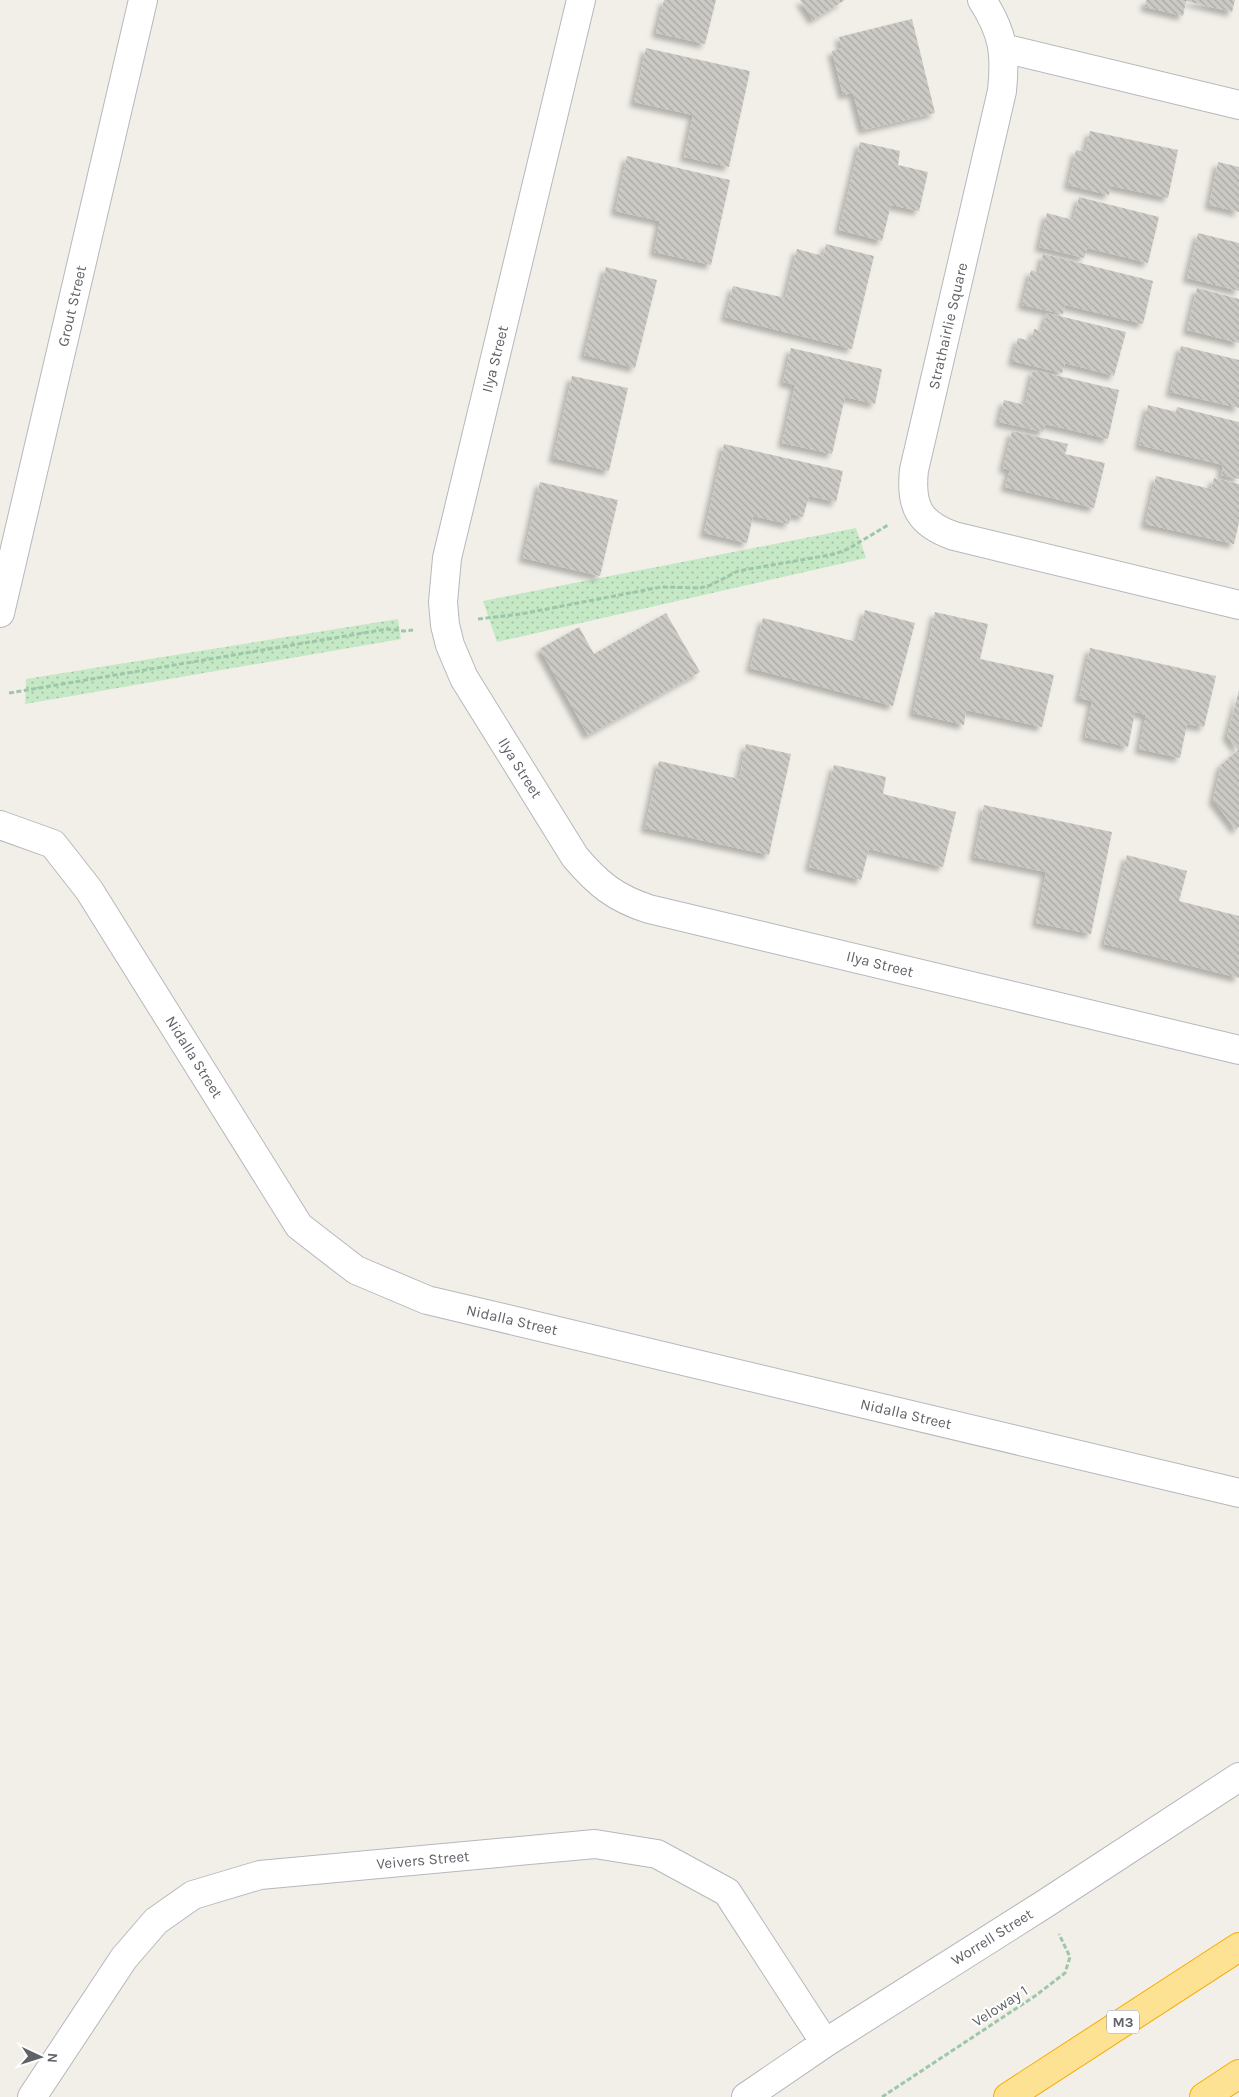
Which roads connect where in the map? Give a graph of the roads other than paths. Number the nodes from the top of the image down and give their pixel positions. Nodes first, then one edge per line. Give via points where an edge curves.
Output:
1 (143, 0) edge
2 (581, 0) edge
3 (982, 0) edge
4 (1003, 48) junction
5 (1239, 105) edge
6 (1239, 605) edge
7 (0, 613) edge
8 (0, 825) edge
9 (1239, 1050) edge
10 (1239, 1493) edge
11 (1239, 1777) edge
12 (1239, 1948) edge
13 (825, 2043) junction
14 (1239, 2074) edge
15 (32, 2097) edge
16 (746, 2097) edge
17 (1008, 2097) edge
18 (1204, 2097) edge

1 - 7 street, Grout Street
2 - 9 street, Ilya Street via 447,558 443,602 450,645 464,678 575,857 592,878 610,892 649,909
3 - 4 street, Strathairlie Square via 999,32
4 - 5 street
4 - 6 street, Strathairlie Square via 1005,65 996,119 914,470 912,485 918,512 926,522 954,536
8 - 10 street, Nidalla Street via 53,844 89,890 299,1226 356,1270 426,1300
11 - 13 street, Worrell Street
12 - 17 highway, M3
13 - 15 street, Veivers Street via 727,1892 657,1854 595,1844 260,1875 193,1895 156,1921 124,1958
13 - 16 street, Worrell Street
14 - 18 highway

